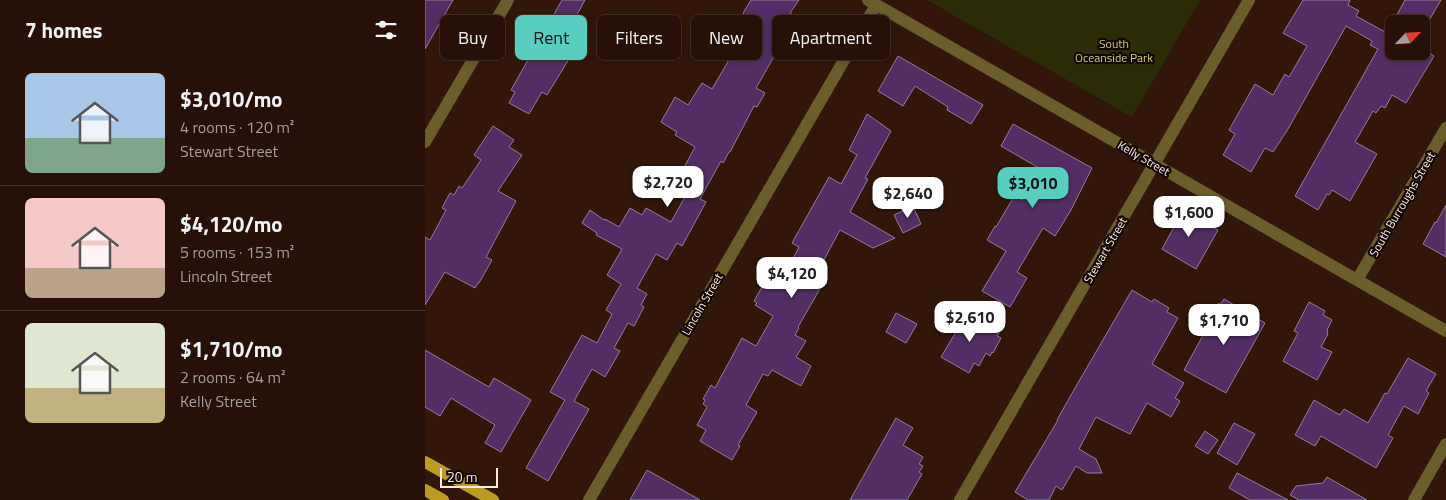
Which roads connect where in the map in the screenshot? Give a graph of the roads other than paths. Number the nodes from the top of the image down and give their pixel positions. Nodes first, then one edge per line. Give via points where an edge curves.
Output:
1 (507, 0) edge
2 (1249, 0) edge
3 (872, 2) edge
4 (1446, 128) edge
5 (425, 142) edge
6 (1155, 164) junction
7 (1357, 280) junction
8 (1446, 331) edge
9 (1446, 444) edge
10 (425, 462) edge
11 (425, 490) edge
12 (443, 500) edge
13 (493, 500) edge
14 (589, 500) edge
15 (960, 500) edge
16 (1414, 500) edge

1 - 5 street
2 - 6 street, Stewart Street
3 - 6 street, Kelly Street
3 - 14 street, Lincoln Street
4 - 7 street, South Burroughs Street
6 - 7 street, Kelly Street
6 - 15 street, Stewart Street
7 - 8 street, Kelly Street
9 - 16 street
10 - 13 main road
11 - 12 main road

